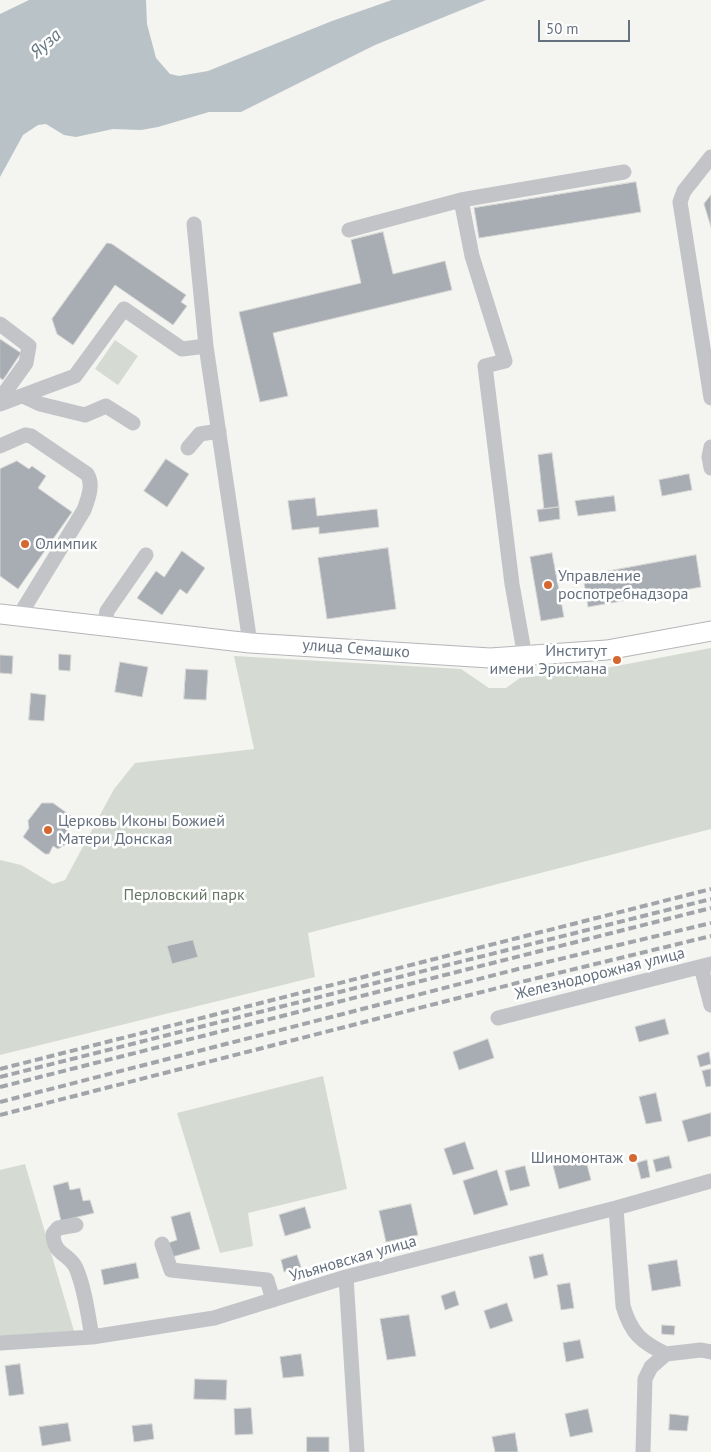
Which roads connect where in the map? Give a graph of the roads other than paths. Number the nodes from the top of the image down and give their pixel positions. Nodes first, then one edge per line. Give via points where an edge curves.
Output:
1 (711, 157) edge
2 (624, 172) dead end
3 (461, 200) junction
4 (194, 224) dead end
5 (349, 230) dead end
6 (0, 324) edge
7 (206, 346) junction
8 (24, 396) junction
9 (711, 398) edge
10 (0, 399) edge
11 (0, 404) edge
12 (133, 423) dead end
13 (219, 431) junction
14 (0, 446) edge
15 (711, 447) edge
16 (188, 448) dead end
17 (711, 468) edge
18 (146, 555) dead end
19 (0, 614) edge
20 (23, 617) junction
21 (104, 626) junction
22 (711, 631) edge
23 (250, 643) junction
24 (525, 657) junction
25 (706, 965) edge
26 (711, 1005) edge
27 (498, 1018) dead end
28 (711, 1181) edge
29 (616, 1208) junction
30 (76, 1225) dead end
31 (162, 1244) dead end
32 (346, 1277) junction
33 (273, 1300) junction
34 (92, 1337) junction
35 (0, 1343) edge
36 (711, 1352) edge
37 (666, 1354) junction
38 (356, 1452) edge
39 (644, 1452) edge

1 - 9 street via 680,202
2 - 3 street
3 - 5 street
3 - 24 street via 472,256 505,361 485,366 512,584
4 - 7 street
6 - 10 street via 29,346 26,363
7 - 8 street via 182,349 124,309 75,376
7 - 13 street
8 - 11 street
8 - 12 street via 40,404 85,415 106,406
13 - 16 street via 200,434
13 - 23 street
14 - 20 street via 25,435 31,436 90,479 90,493 84,510 24,608
15 - 17 street
18 - 21 street via 107,611
19 - 20 main road, улица Семашко
20 - 21 main road, улица Семашко
21 - 23 main road, улица Семашко
22 - 24 main road, улица Семашко via 632,647
23 - 24 main road, улица Семашко via 490,658
25 - 26 street
25 - 27 street, Железнодорожная улица
28 - 29 street, Ульяновская улица
29 - 32 street, Ульяновская улица
29 - 37 street via 623,1306 628,1321 648,1346
30 - 34 street via 58,1228 53,1234 54,1243 76,1268
31 - 33 street via 171,1270 267,1280
32 - 33 street, Ульяновская улица
32 - 38 street
33 - 34 street, Ульяновская улица via 214,1318
34 - 35 street, Ульяновская улица
36 - 37 street
37 - 39 street via 651,1367 645,1380

